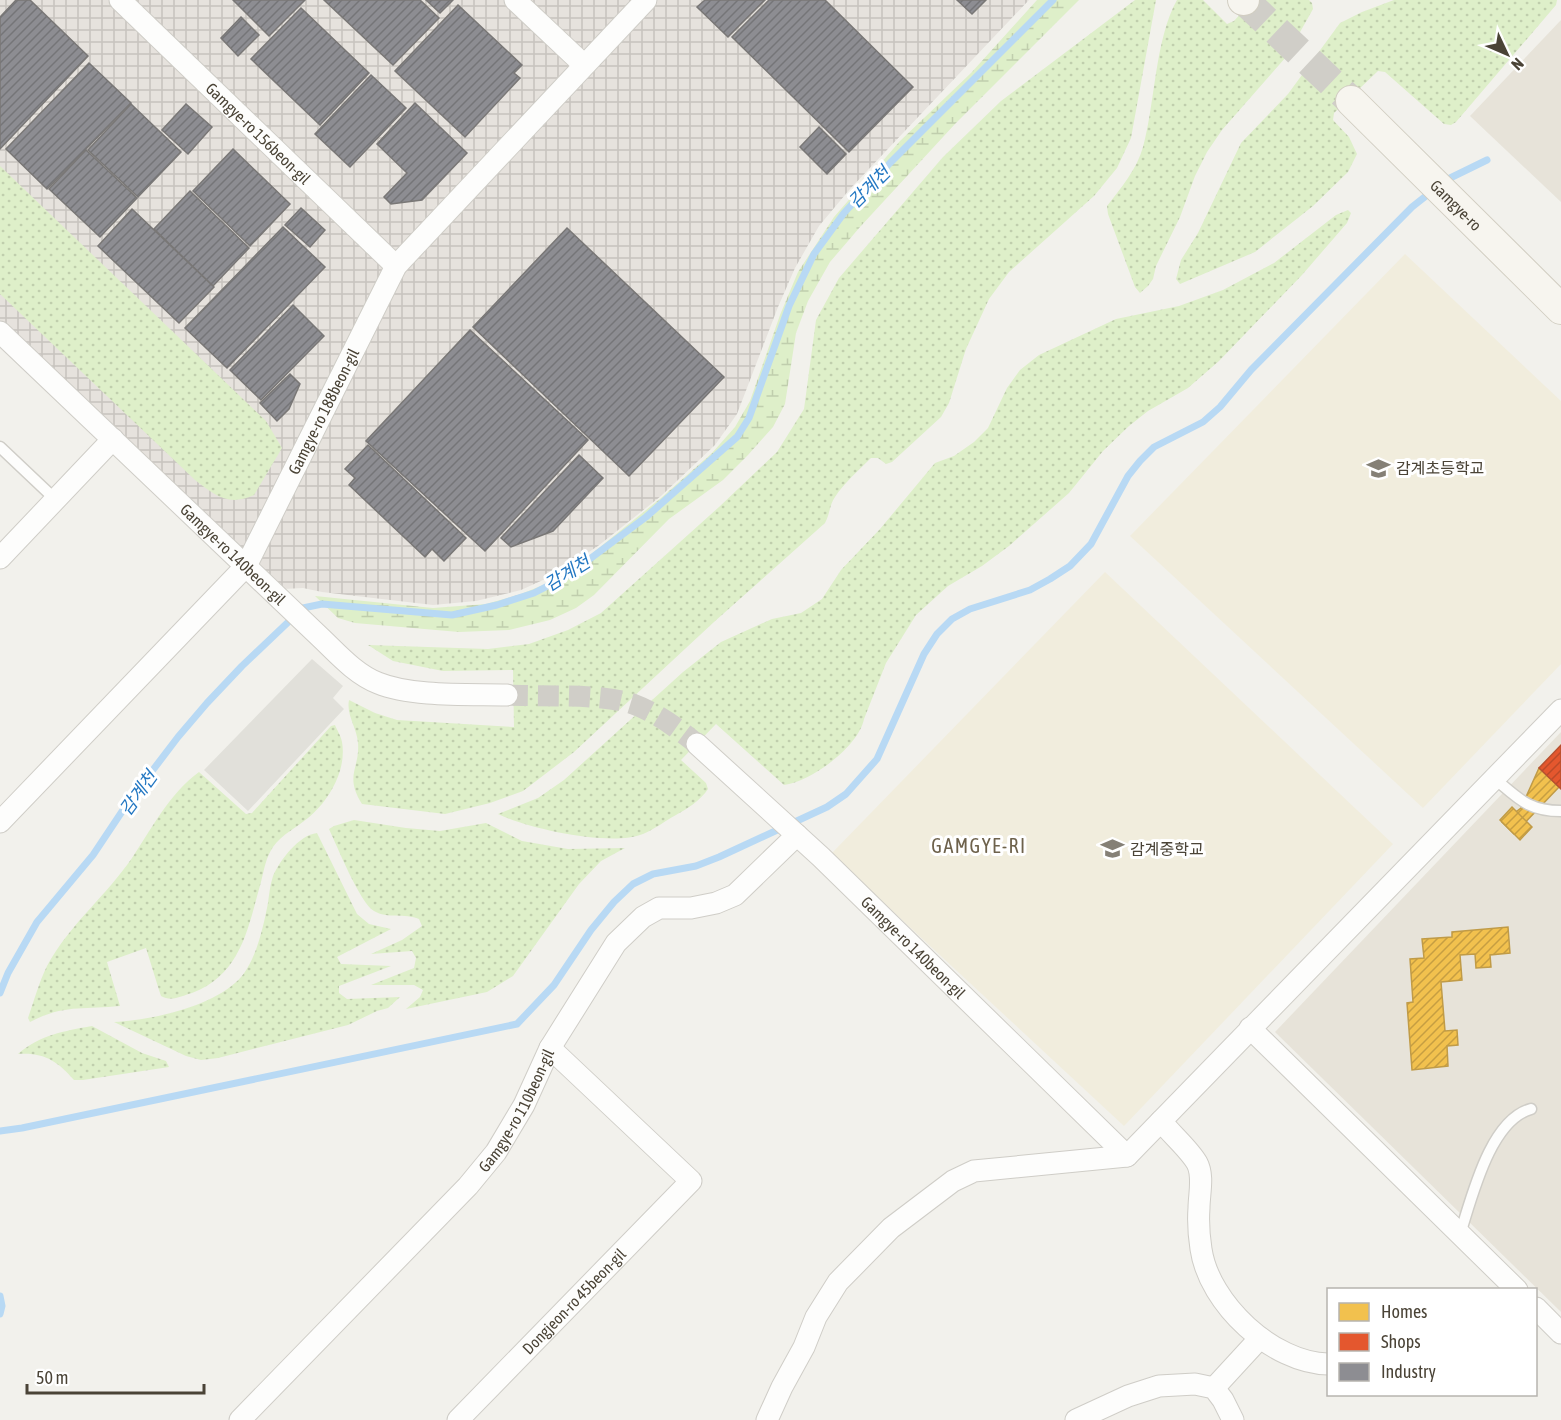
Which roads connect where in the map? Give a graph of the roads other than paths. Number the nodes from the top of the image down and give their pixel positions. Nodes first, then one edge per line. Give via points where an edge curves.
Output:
1 (120, 0) edge
2 (515, 0) edge
3 (646, 0) edge
4 (584, 65) junction
5 (1351, 101) tunnel mouth
6 (396, 266) junction
7 (1561, 309) edge
8 (0, 332) edge
9 (113, 439) junction
10 (0, 447) edge
11 (56, 500) junction
12 (0, 558) edge
13 (246, 566) junction
14 (507, 695) tunnel mouth
15 (1561, 710) edge
16 (697, 744) tunnel mouth
17 (1494, 778) junction
18 (1561, 811) edge
19 (0, 822) edge
20 (797, 835) junction
21 (1250, 1028) junction
22 (550, 1048) junction
23 (1531, 1108) dead end
24 (1161, 1121) junction
25 (1127, 1156) junction
26 (1460, 1234) junction
27 (1515, 1288) edge
28 (1537, 1309) edge
29 (1561, 1333) edge
30 (1260, 1338) junction
31 (1327, 1364) edge
32 (1214, 1388) junction
33 (240, 1420) edge
34 (458, 1420) edge
35 (766, 1420) edge
36 (1076, 1420) edge
37 (1233, 1420) edge

1 - 6 street, Gamgye-ro 156beon-gil
2 - 4 street
3 - 4 street, Gamgye-ro 188beon-gil
4 - 6 street, Gamgye-ro 188beon-gil
5 - 7 main road, Gamgye-ro
6 - 13 street, Gamgye-ro 188beon-gil
8 - 9 street, Gamgye-ro 140beon-gil
9 - 11 street
9 - 13 street, Gamgye-ro 140beon-gil
10 - 11 lane
11 - 12 street
13 - 14 street, Gamgye-ro 140beon-gil via 345,660 377,683 401,689
13 - 19 street, Gamgye-ro 188beon-gil
15 - 17 street
16 - 20 street, Gamgye-ro 140beon-gil
17 - 18 lane via 1528,806
17 - 21 street
20 - 22 street, Gamgye-ro 110beon-gil via 735,895 691,908 659,908 643,917 616,943
20 - 25 street, Gamgye-ro 140beon-gil
21 - 24 street
21 - 26 street
22 - 33 street, Gamgye-ro 110beon-gil via 502,1143 468,1186
22 - 34 street, Dongjeon-ro 45beon-gil via 691,1181
23 - 26 lane via 1516,1115 1496,1139
24 - 25 street
24 - 30 street via 1197,1163 1201,1251 1208,1272 1230,1309
25 - 35 street via 974,1171 953,1181 891,1228 838,1282 816,1317
26 - 27 street
28 - 29 street
30 - 31 street via 1297,1358
30 - 32 street
32 - 36 street via 1195,1384 1159,1386
32 - 37 street

